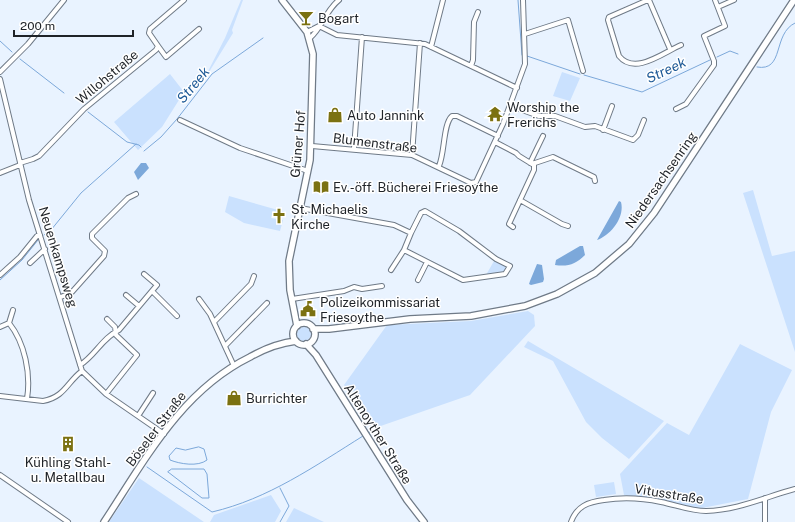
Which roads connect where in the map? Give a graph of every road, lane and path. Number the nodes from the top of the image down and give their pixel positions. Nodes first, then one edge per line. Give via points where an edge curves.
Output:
1 (64, 0) edge
2 (184, 0) edge
3 (282, 0) edge
4 (339, 0) edge
5 (443, 0) edge
6 (523, 0) edge
7 (649, 0) edge
8 (715, 0) edge
9 (734, 0) edge
10 (794, 0) edge
11 (718, 7) junction
12 (478, 12) dead end
13 (319, 26) junction
14 (199, 29) dead end
15 (525, 34) junction
16 (308, 35) junction
17 (362, 37) junction
18 (420, 43) junction
19 (681, 45) dead end
20 (158, 46) junction
21 (431, 46) junction
22 (670, 49) junction
23 (471, 66) junction
24 (0, 72) edge
25 (583, 72) dead end
26 (0, 79) edge
27 (517, 88) junction
28 (511, 106) junction
29 (612, 106) dead end
30 (676, 109) dead end
31 (180, 120) dead end
32 (644, 120) dead end
33 (604, 130) junction
34 (498, 136) junction
35 (543, 136) dead end
36 (495, 142) junction
37 (312, 146) junction
38 (354, 149) junction
39 (412, 155) junction
40 (532, 163) junction
41 (20, 164) junction
42 (439, 166) junction
43 (308, 171) junction
44 (0, 173) edge
45 (595, 181) dead end
46 (136, 194) dead end
47 (520, 200) junction
48 (300, 208) junction
49 (568, 226) dead end
50 (514, 227) dead end
51 (411, 233) junction
52 (40, 235) junction
53 (45, 250) junction
54 (404, 250) junction
55 (427, 262) junction
56 (30, 263) dead end
57 (392, 270) dead end
58 (144, 274) dead end
59 (0, 275) edge
60 (254, 276) dead end
61 (418, 280) dead end
62 (382, 286) dead end
63 (152, 291) junction
64 (126, 295) dead end
65 (61, 297) junction
66 (292, 298) junction
67 (200, 299) dead end
68 (267, 303) dead end
69 (139, 306) junction
70 (294, 309) junction
71 (13, 310) dead end
72 (177, 316) dead end
73 (106, 319) dead end
74 (214, 322) junction
75 (9, 323) junction
76 (303, 324) junction
77 (297, 326) junction
78 (0, 327) edge
79 (114, 332) junction
80 (314, 332) junction
81 (293, 335) junction
82 (296, 341) junction
83 (284, 342) junction
84 (309, 343) junction
85 (225, 346) junction
86 (80, 366) junction
87 (234, 366) junction
88 (82, 371) junction
89 (153, 393) dead end
90 (106, 394) junction
91 (0, 396) edge
92 (27, 399) junction
93 (138, 416) junction
94 (164, 434) junction
95 (0, 475) edge
96 (795, 489) edge
97 (766, 498) junction
98 (68, 522) edge
99 (104, 522) edge
100 (424, 522) edge
101 (571, 522) edge
102 (765, 522) edge

1 - 24 street via 28,44
2 - 20 street via 150,29 149,33
3 - 16 main road, Grüner Hof
4 - 13 street
5 - 21 street
6 - 15 street
7 - 22 street
7 - 22 street via 609,17 619,56 626,61 641,64
8 - 11 street
9 - 11 street
10 - 80 main road, Niedersachsenring via 647,222 629,244 595,272 557,294 506,311
11 - 30 street via 726,26 704,36 714,65 686,104
12 - 23 street via 474,22
13 - 16 street
13 - 17 street via 337,35
14 - 20 street via 166,57
15 - 25 street via 568,20
15 - 27 street via 526,56
16 - 37 main road, Grüner Hof via 313,54
17 - 18 street
17 - 38 street
18 - 21 street
18 - 39 street
19 - 22 street
20 - 41 street, Willohstraße via 84,109 39,156
21 - 23 street
23 - 27 street
26 - 41 street, Neuenkampsweg
27 - 28 street
28 - 33 street via 539,116 555,116 585,127 595,126
28 - 34 street
29 - 33 street
31 - 43 street via 240,148
32 - 33 street via 633,140
34 - 36 street
34 - 42 street via 452,116 447,125 445,148
35 - 40 street
36 - 40 street
36 - 42 street, Blumenstraße via 475,183
37 - 38 street, Blumenstraße
37 - 43 main road, Grüner Hof
38 - 39 street, Blumenstraße
39 - 42 street, Blumenstraße
40 - 45 street via 553,157 594,177
40 - 47 street via 534,170
41 - 44 street, Willohstraße
41 - 52 street, Neuenkampsweg
43 - 48 main road, Grüner Hof
46 - 65 street via 128,198 92,234 92,238 105,250 104,256 72,292
47 - 49 street
47 - 50 street via 509,224
48 - 51 street via 394,225
48 - 66 main road, Grüner Hof via 289,261
51 - 54 street
51 - 55 street via 421,213 426,211 459,230 496,259 510,266 505,274 463,280
52 - 53 street, Neuenkampsweg
52 - 59 street via 15,263
53 - 56 street
53 - 65 street, Neuenkampsweg
54 - 55 street
54 - 57 street
55 - 61 street
58 - 63 street via 157,285
60 - 74 street via 251,284
62 - 66 street via 362,289 354,287 344,291
63 - 69 street
63 - 72 street
64 - 69 street
65 - 86 street, Neuenkampsweg
66 - 70 main road, Grüner Hof
67 - 74 street
68 - 85 street
69 - 79 street
70 - 76 main road, Grüner Hof
70 - 77 main road, Grüner Hof
71 - 75 street
73 - 79 street via 114,327
74 - 85 street
75 - 78 street
75 - 92 street via 18,334 23,351 28,375
76 - 77 main road
76 - 80 main road via 309,325
77 - 81 main road
79 - 86 street
79 - 90 street via 137,355
80 - 84 main road
81 - 82 main road
81 - 83 main road, Böseler Straße
82 - 83 main road, Böseler Straße
82 - 84 main road via 301,344
83 - 87 main road, Böseler Straße
84 - 100 main road, Altenoyther Straße via 407,500
85 - 87 street
86 - 88 street, Neuenkampsweg
87 - 94 main road, Böseler Straße via 212,380 188,402
88 - 90 street, Neuenkampsweg
88 - 92 street via 57,396 43,401
89 - 93 street
90 - 93 street, Neuenkampsweg
91 - 92 street
93 - 94 street, Neuenkampsweg
94 - 99 main road, Böseler Straße
95 - 98 street
96 - 97 street, Vitusstraße
97 - 101 street, Vitusstraße via 747,506 705,511 619,497 587,502 574,515
97 - 102 street

